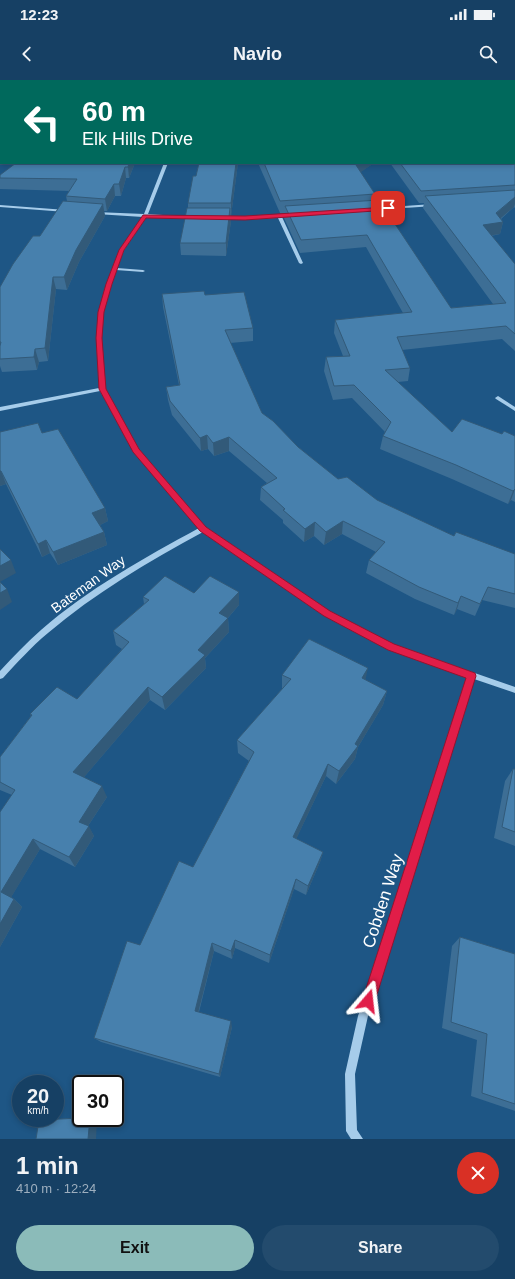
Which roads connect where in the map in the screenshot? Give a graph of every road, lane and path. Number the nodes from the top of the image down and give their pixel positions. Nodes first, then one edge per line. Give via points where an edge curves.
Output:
1 (166, 164) edge
2 (439, 205) edge
3 (0, 206) edge
4 (368, 210) edge
5 (73, 212) edge
6 (88, 213) edge
7 (145, 216) junction
8 (296, 216) edge
9 (280, 217) junction
10 (196, 218) edge
11 (217, 218) edge
12 (300, 262) dead end
13 (115, 269) junction
14 (143, 271) dead end
15 (102, 389) junction
16 (498, 398) dead end
17 (0, 409) edge
18 (515, 409) edge
19 (203, 529) junction
20 (0, 676) edge
21 (471, 676) junction
22 (515, 690) edge
23 (357, 1139) edge

1 - 7 street
2 - 4 street
3 - 5 street
6 - 7 street
7 - 10 street
7 - 13 street via 122,250
8 - 9 street
9 - 11 street
9 - 12 street
13 - 14 street
13 - 15 street via 101,312 99,338
15 - 17 street
15 - 19 street via 136,450
16 - 18 street
19 - 20 street, Bateman Way via 140,563 102,588 48,630
19 - 21 street via 327,614 391,647
21 - 22 street
21 - 23 street, Cobden Way via 364,1016 350,1074 352,1131

